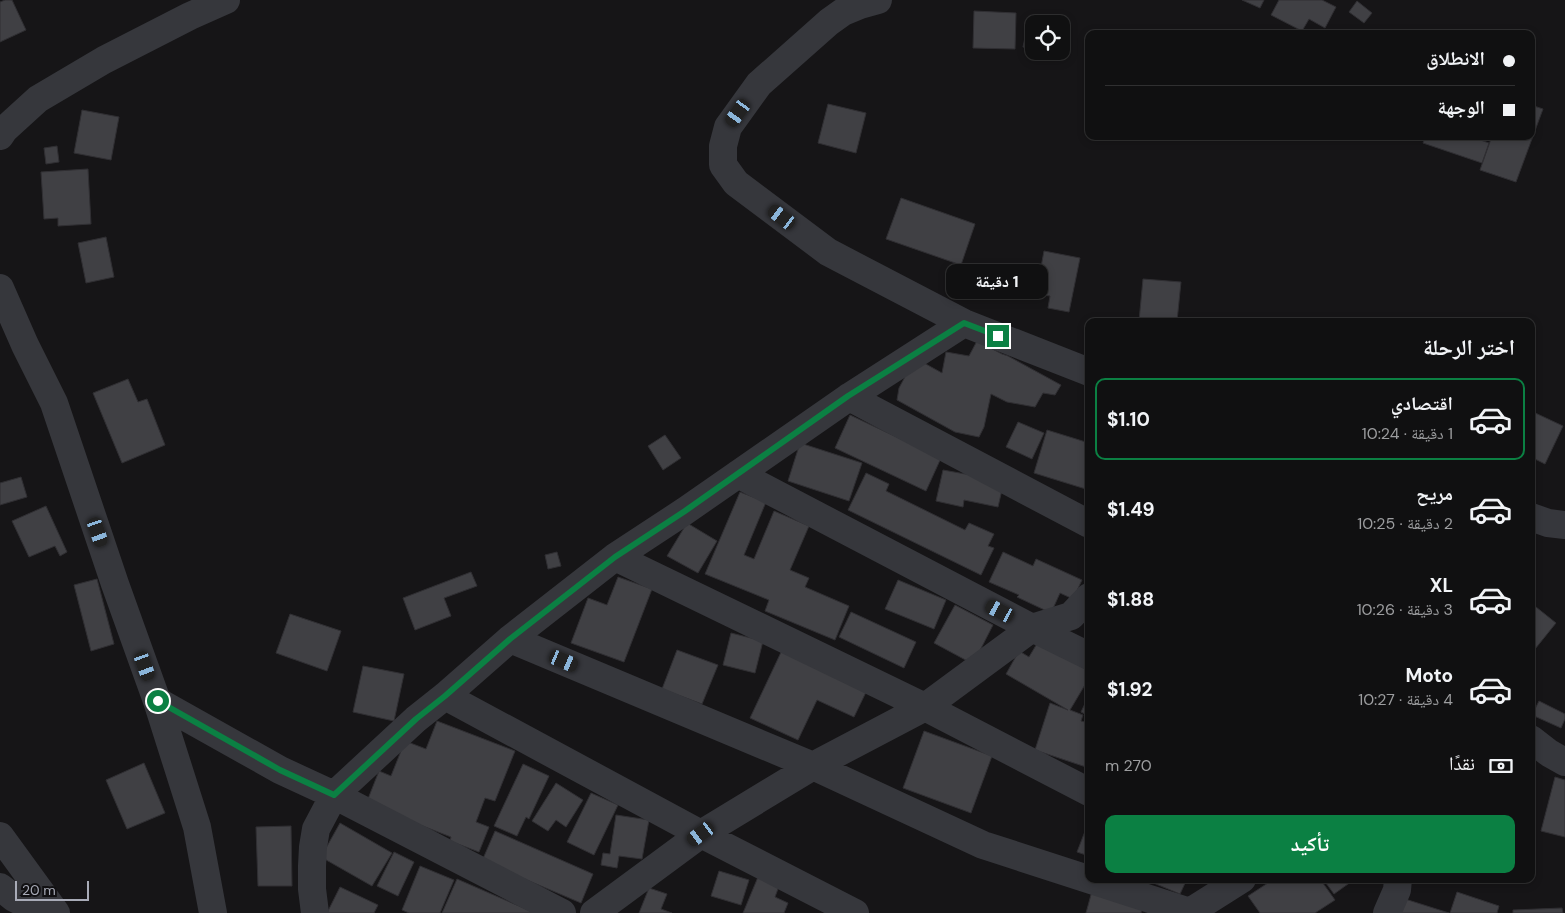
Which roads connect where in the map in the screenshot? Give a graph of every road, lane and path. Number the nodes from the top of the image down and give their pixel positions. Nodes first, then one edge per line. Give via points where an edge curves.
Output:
1 (226, 0) edge
2 (878, 0) edge
3 (0, 136) edge
4 (0, 288) edge
5 (964, 323) junction
6 (1085, 370) edge
7 (848, 396) junction
8 (738, 474) junction
9 (1535, 518) edge
10 (1085, 522) edge
11 (1565, 525) edge
12 (615, 557) junction
13 (1085, 601) edge
14 (1032, 628) junction
15 (510, 639) junction
16 (1085, 654) edge
17 (445, 696) junction
18 (158, 701) junction
19 (925, 707) junction
20 (1535, 742) edge
21 (1565, 762) edge
22 (813, 766) junction
23 (1085, 790) edge
24 (334, 795) junction
25 (701, 834) junction
26 (0, 836) edge
27 (1085, 879) edge
28 (1098, 883) edge
29 (1236, 883) edge
30 (1398, 883) edge
31 (0, 887) edge
32 (1189, 912) edge
33 (44, 913) edge
34 (56, 913) edge
35 (213, 913) edge
36 (315, 913) edge
37 (562, 913) edge
38 (594, 913) edge
39 (855, 913) edge
40 (1387, 913) edge

1 - 3 street via 104,60 38,100
2 - 5 street via 843,12 759,84 728,127 722,146 722,165 736,183 828,252
4 - 18 street via 54,403
5 - 6 street
5 - 7 street
7 - 8 street
7 - 10 street
8 - 12 street
8 - 14 street
9 - 11 street
12 - 15 street
12 - 19 street
13 - 14 street via 1071,616
14 - 16 street
14 - 19 street
15 - 17 street
15 - 22 street
17 - 24 street
17 - 25 street
18 - 24 street via 280,770
18 - 35 street via 197,827
19 - 22 street
19 - 23 street
20 - 21 street
22 - 25 street
22 - 27 street via 983,846
24 - 36 street via 316,829 313,847
24 - 37 street
25 - 38 street
25 - 39 street
26 - 34 street
28 - 32 street
29 - 32 street
30 - 40 street
31 - 33 street

